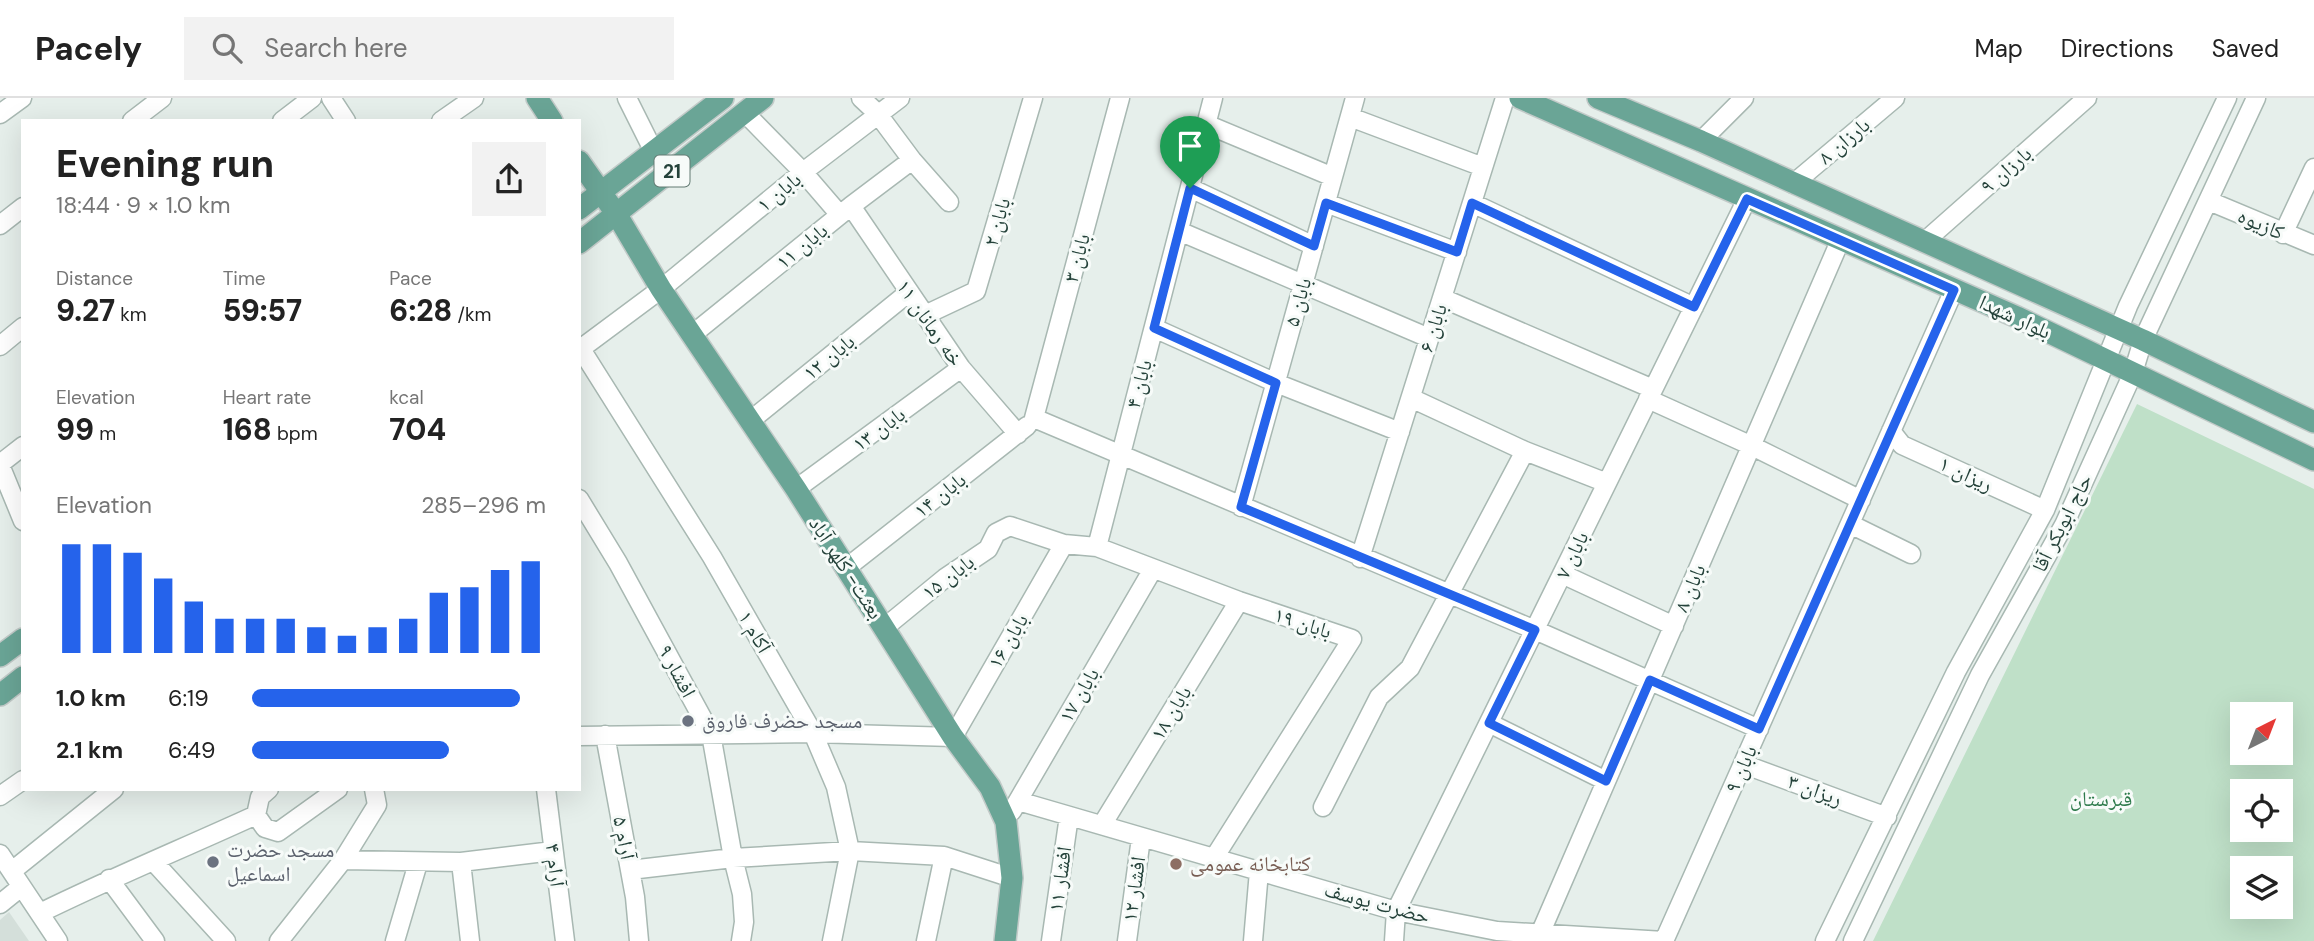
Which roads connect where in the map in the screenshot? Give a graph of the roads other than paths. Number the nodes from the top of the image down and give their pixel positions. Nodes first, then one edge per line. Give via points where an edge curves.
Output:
1 (22, 98) edge
2 (162, 98) edge
3 (312, 98) edge
4 (331, 98) edge
5 (474, 98) edge
6 (537, 98) edge
7 (627, 98) edge
8 (723, 98) edge
9 (763, 98) edge
10 (861, 98) edge
11 (900, 98) edge
12 (1033, 98) edge
13 (1120, 98) edge
14 (1213, 98) edge
15 (1355, 98) edge
16 (1505, 98) edge
17 (1520, 98) edge
18 (1744, 98) edge
19 (1895, 98) edge
20 (2087, 98) edge
21 (2227, 98) edge
22 (2256, 98) edge
23 (1608, 100) edge
24 (138, 113) edge
25 (744, 113) junction
26 (877, 113) junction
27 (0, 114) edge
28 (1350, 117) junction
29 (285, 119) edge
30 (345, 119) edge
31 (444, 119) edge
32 (551, 119) edge
33 (1206, 124) junction
34 (1701, 141) junction
35 (654, 152) junction
36 (912, 160) junction
37 (581, 164) edge
38 (1483, 167) junction
39 (2314, 168) edge
40 (803, 172) junction
41 (1333, 177) junction
42 (1793, 184) junction
43 (1190, 188) junction
44 (601, 193) junction
45 (1747, 199) junction
46 (2209, 201) junction
47 (949, 202) dead end
48 (1326, 203) junction
49 (1472, 203) junction
50 (581, 208) edge
51 (21, 209) edge
52 (845, 211) junction
53 (617, 215) junction
54 (0, 225) edge
55 (1179, 231) junction
56 (2283, 234) junction
57 (1840, 241) junction
58 (581, 242) edge
59 (1924, 242) junction
60 (2314, 245) edge
61 (1314, 246) junction
62 (1457, 252) junction
63 (1303, 286) junction
64 (661, 289) junction
65 (1954, 290) junction
66 (908, 293) junction
67 (1442, 298) junction
68 (1694, 307) junction
69 (925, 315) junction
70 (1154, 328) junction
71 (21, 329) edge
72 (2118, 329) junction
73 (693, 334) junction
74 (1429, 338) junction
75 (2143, 340) junction
76 (0, 346) edge
77 (581, 348) edge
78 (581, 351) edge
79 (2107, 360) junction
80 (961, 368) junction
81 (2133, 373) junction
82 (1276, 383) junction
83 (1651, 394) junction
84 (1411, 398) junction
85 (1034, 418) junction
86 (750, 421) junction
87 (2314, 422) edge
88 (1891, 431) junction
89 (1400, 432) junction
90 (1018, 434) junction
91 (1752, 446) junction
92 (21, 448) edge
93 (1525, 451) junction
94 (1121, 456) junction
95 (2314, 460) edge
96 (0, 465) edge
97 (1607, 484) junction
98 (796, 489) junction
99 (1861, 500) junction
100 (581, 502) edge
101 (1241, 507) junction
102 (2045, 510) junction
103 (21, 516) edge
104 (1850, 524) junction
105 (1010, 526) joint
106 (1064, 544) junction
107 (1097, 547) junction
108 (1911, 554) dead end
109 (1360, 558) junction
110 (845, 569) junction
111 (1153, 569) junction
112 (1562, 574) junction
113 (1447, 595) junction
114 (1239, 601) junction
115 (1674, 626) junction
116 (884, 628) junction
117 (1535, 630) junction
118 (21, 640) edge
119 (0, 656) edge
120 (21, 679) edge
121 (1650, 680) junction
122 (0, 695) edge
123 (1489, 723) junction
124 (1759, 729) junction
125 (581, 733) edge
126 (813, 733) junction
127 (711, 734) junction
128 (605, 735) junction
129 (953, 737) junction
130 (1743, 764) junction
131 (21, 781) edge
132 (1606, 781) junction
133 (112, 791) edge
134 (335, 791) edge
135 (374, 791) edge
136 (546, 791) edge
137 (262, 792) edge
138 (0, 796) edge
139 (1018, 801) junction
140 (1323, 807) dead end
141 (256, 815) junction
142 (1069, 816) junction
143 (1887, 817) junction
144 (1006, 822) junction
145 (1102, 825) junction
146 (1142, 838) junction
147 (553, 851) junction
148 (850, 851) junction
149 (0, 854) edge
150 (944, 856) junction
151 (733, 858) junction
152 (1214, 858) junction
153 (343, 860) junction
154 (154, 862) junction
155 (461, 862) junction
156 (418, 863) junction
157 (630, 870) junction
158 (12, 871) junction
159 (1259, 871) junction
160 (1012, 878) junction
161 (109, 879) junction
162 (21, 887) junction
163 (0, 904) edge
164 (1396, 911) junction
165 (40, 913) junction
166 (1540, 934) junction
167 (1496, 936) edge
168 (58, 941) edge
169 (155, 941) edge
170 (226, 941) edge
171 (279, 941) edge
172 (396, 941) edge
173 (470, 941) edge
174 (565, 941) edge
175 (639, 941) edge
176 (741, 941) edge
177 (832, 941) edge
178 (926, 941) edge
179 (1005, 941) edge
180 (1051, 941) edge
181 (1127, 941) edge
182 (1253, 941) edge
183 (1394, 941) edge
184 (1639, 941) edge
185 (1664, 941) edge
186 (1825, 941) edge
187 (1853, 941) edge

1 - 27 street
2 - 24 street
3 - 29 street
4 - 30 street
5 - 31 street
6 - 32 main road
7 - 35 street
8 - 35 main road, 21
9 - 25 main road, 21
10 - 26 street
11 - 26 street, بابان ۱
12 - 69 street, بابان ۲ via 976,291
13 - 85 street, بابان ۳
14 - 33 street, بابان ۴
15 - 28 street, بابان ۵
16 - 38 street, بابان ۶
17 - 45 main road, بلوار شهدا
18 - 34 street
19 - 42 street, بارزان ۸
20 - 59 street, بارزان ۹
21 - 72 street, حاج ابوبکر آقا
22 - 46 street, حاج ابوبکر آقا
23 - 34 main road, بلوار شهدا
25 - 40 street, خه رمانان ۱۱
25 - 53 main road, 21
26 - 36 street
26 - 40 street, بابان ۱
28 - 38 street
28 - 41 street, بابان ۵
33 - 41 street
33 - 43 street, بابان ۴
34 - 42 main road, بلوار شهدا
35 - 44 main road, 21
36 - 47 street
36 - 52 street, بابان ۱۱
37 - 44 main road, بعثت- کلهر آباد
38 - 49 street, بابان ۶
39 - 56 street
40 - 52 street, خه رمانان ۱۱
40 - 64 street, بابان ۱
41 - 48 street, بابان ۵
42 - 59 main road, بلوار شهدا
43 - 55 street, بابان ۴
43 - 61 street
44 - 50 main road, 21
44 - 53 main road, بعثت- کلهر آباد
45 - 57 main road, بلوار شهدا
45 - 68 street, بابان ۷
46 - 56 street, کازیوه
46 - 75 street, حاج ابوبکر آقا
48 - 61 street, بابان ۵
48 - 62 street
49 - 62 street, بابان ۶
49 - 68 street
51 - 54 street
52 - 66 street, خه رمانان ۱۱
52 - 73 street, بابان ۱۱
53 - 58 main road, 21
53 - 64 main road, بعثت- کلهر آباد
55 - 63 street
55 - 70 street, بابان ۴
56 - 60 street, کازیوه
57 - 65 main road, بلوار شهدا
57 - 91 street, بابان ۸
59 - 72 main road, بلوار شهدا
61 - 63 street, بابان ۵
62 - 67 street, بابان ۶
63 - 74 street
63 - 82 street, بابان ۵
64 - 73 main road, بعثت- کلهر آباد
64 - 77 street, بابان ۱
65 - 79 main road, بلوار شهدا
65 - 88 street, بابان ۹
66 - 69 street, خه رمانان ۱۱
66 - 86 street, بابان ۱۲
67 - 74 street, بابان ۶
67 - 83 street
68 - 83 street, بابان ۷
69 - 80 street, خه رمانان ۱۱
70 - 82 street
70 - 94 street, بابان ۴
71 - 76 street
72 - 75 main road, بلوار شهدا
72 - 79 street, حاج ابوبکر آقا
73 - 86 main road, بعثت- کلهر آباد
74 - 84 street, بابان ۶
75 - 81 street, حاج ابوبکر آقا
75 - 87 main road, بلوار شهدا
78 - 126 street, آکام ۱ via 712,557
79 - 81 main road, بلوار شهدا
79 - 102 street, حاج ابوبکر آقا
80 - 90 street, خه رمانان ۱۱
80 - 98 street, بابان ۱۳
81 - 95 main road, بلوار شهدا
81 - 187 street, حاج ابوبکر آقا via 2064,524 1980,675
82 - 89 street
82 - 101 street, بابان ۵
83 - 91 street
83 - 97 street, بابان ۷
84 - 89 street, بابان ۶
84 - 93 street
85 - 90 street, بابان ۱۴
85 - 94 street
86 - 98 main road, بعثت- کلهر آباد
88 - 99 street, بابان ۹
88 - 102 street, ریزان ۱ via 1902,445
89 - 109 street, بابان ۶
90 - 110 street, بابان ۱۴
91 - 99 street
91 - 115 street, بابان ۸
92 - 96 street
93 - 97 street
93 - 113 street
94 - 101 street
94 - 107 street, بابان ۴
96 - 103 street
97 - 112 street, بابان ۷
98 - 110 main road, بعثت- کلهر آباد
99 - 104 street, بابان ۹
100 - 127 street, افشار ۹
101 - 109 street
102 - 143 street, حاج ابوبکر آقا via 1956,672
104 - 108 street
104 - 124 street, بابان ۹
105 - 106 street, بابان ۱۹
105 - 116 street, بابان ۱۵ via 996,533 988,549
106 - 107 street, بابان ۱۹
106 - 129 street, بابان ۱۶
107 - 111 street, بابان ۱۹
109 - 113 street
110 - 116 main road, بعثت- کلهر آباد
111 - 114 street, بابان ۱۹
111 - 139 street, بابان ۱۷
112 - 115 street
112 - 117 street, بابان ۷
113 - 117 street
113 - 140 street via 1410,668 1379,697
114 - 145 street, بابان ۱۸
114 - 152 street, بابان ۱۹ via 1352,639
115 - 121 street, بابان ۸
116 - 129 main road, بعثت- کلهر آباد
117 - 121 street
117 - 123 street, بابان ۷
118 - 119 main road
120 - 122 main road
121 - 124 street
121 - 132 street, بابان ۸
123 - 132 street
123 - 164 street, بابان ۷
124 - 130 street, بابان ۹
125 - 128 street
126 - 127 street
126 - 129 street
126 - 148 street, آکام ۱ via 836,787
127 - 128 street
127 - 151 street, افشار ۹
128 - 157 street, آرام ۵
129 - 144 main road, بعثت- کلهر آباد via 990,787
130 - 143 street, ۳ ریزان
130 - 185 street, بابان ۹
131 - 138 street
132 - 166 street, بابان ۸
133 - 158 street
134 - 141 street via 278,832 265,828
135 - 153 street via 377,805
136 - 147 street, آرام ۴
137 - 141 street
139 - 142 street, حضرت یوسف
139 - 144 street, بابان ۱۷
141 - 154 street
142 - 145 street, حضرت یوسف
142 - 180 street, افشار ۱۱
143 - 186 street, حاج ابوبکر آقا
144 - 160 main road, بعثت- کلهر آباد
145 - 146 street, حضرت یوسف
146 - 152 street, حضرت یوسف
146 - 181 street, افشار ۱۲
147 - 155 street
147 - 174 street, آرام ۴
148 - 150 street
148 - 151 street
148 - 177 street, آکام ۱
149 - 158 street
150 - 160 street
150 - 178 street
151 - 157 street
151 - 176 street, افشار ۹ via 743,894
152 - 159 street, حضرت یوسف
153 - 156 street
153 - 171 street
154 - 161 street
154 - 170 street
155 - 156 street
155 - 173 street
156 - 172 street
157 - 175 street, آرام ۵
158 - 162 street
159 - 164 street, حضرت یوسف
159 - 182 street
160 - 179 main road, بعثت- کلهر آباد
161 - 165 street
161 - 169 street
162 - 163 street
162 - 165 street
164 - 167 street, حضرت یوسف
164 - 183 street
165 - 168 street
166 - 167 street, حضرت یوسف
166 - 184 street, حضرت یوسف
184 - 185 street, حضرت یوسف

